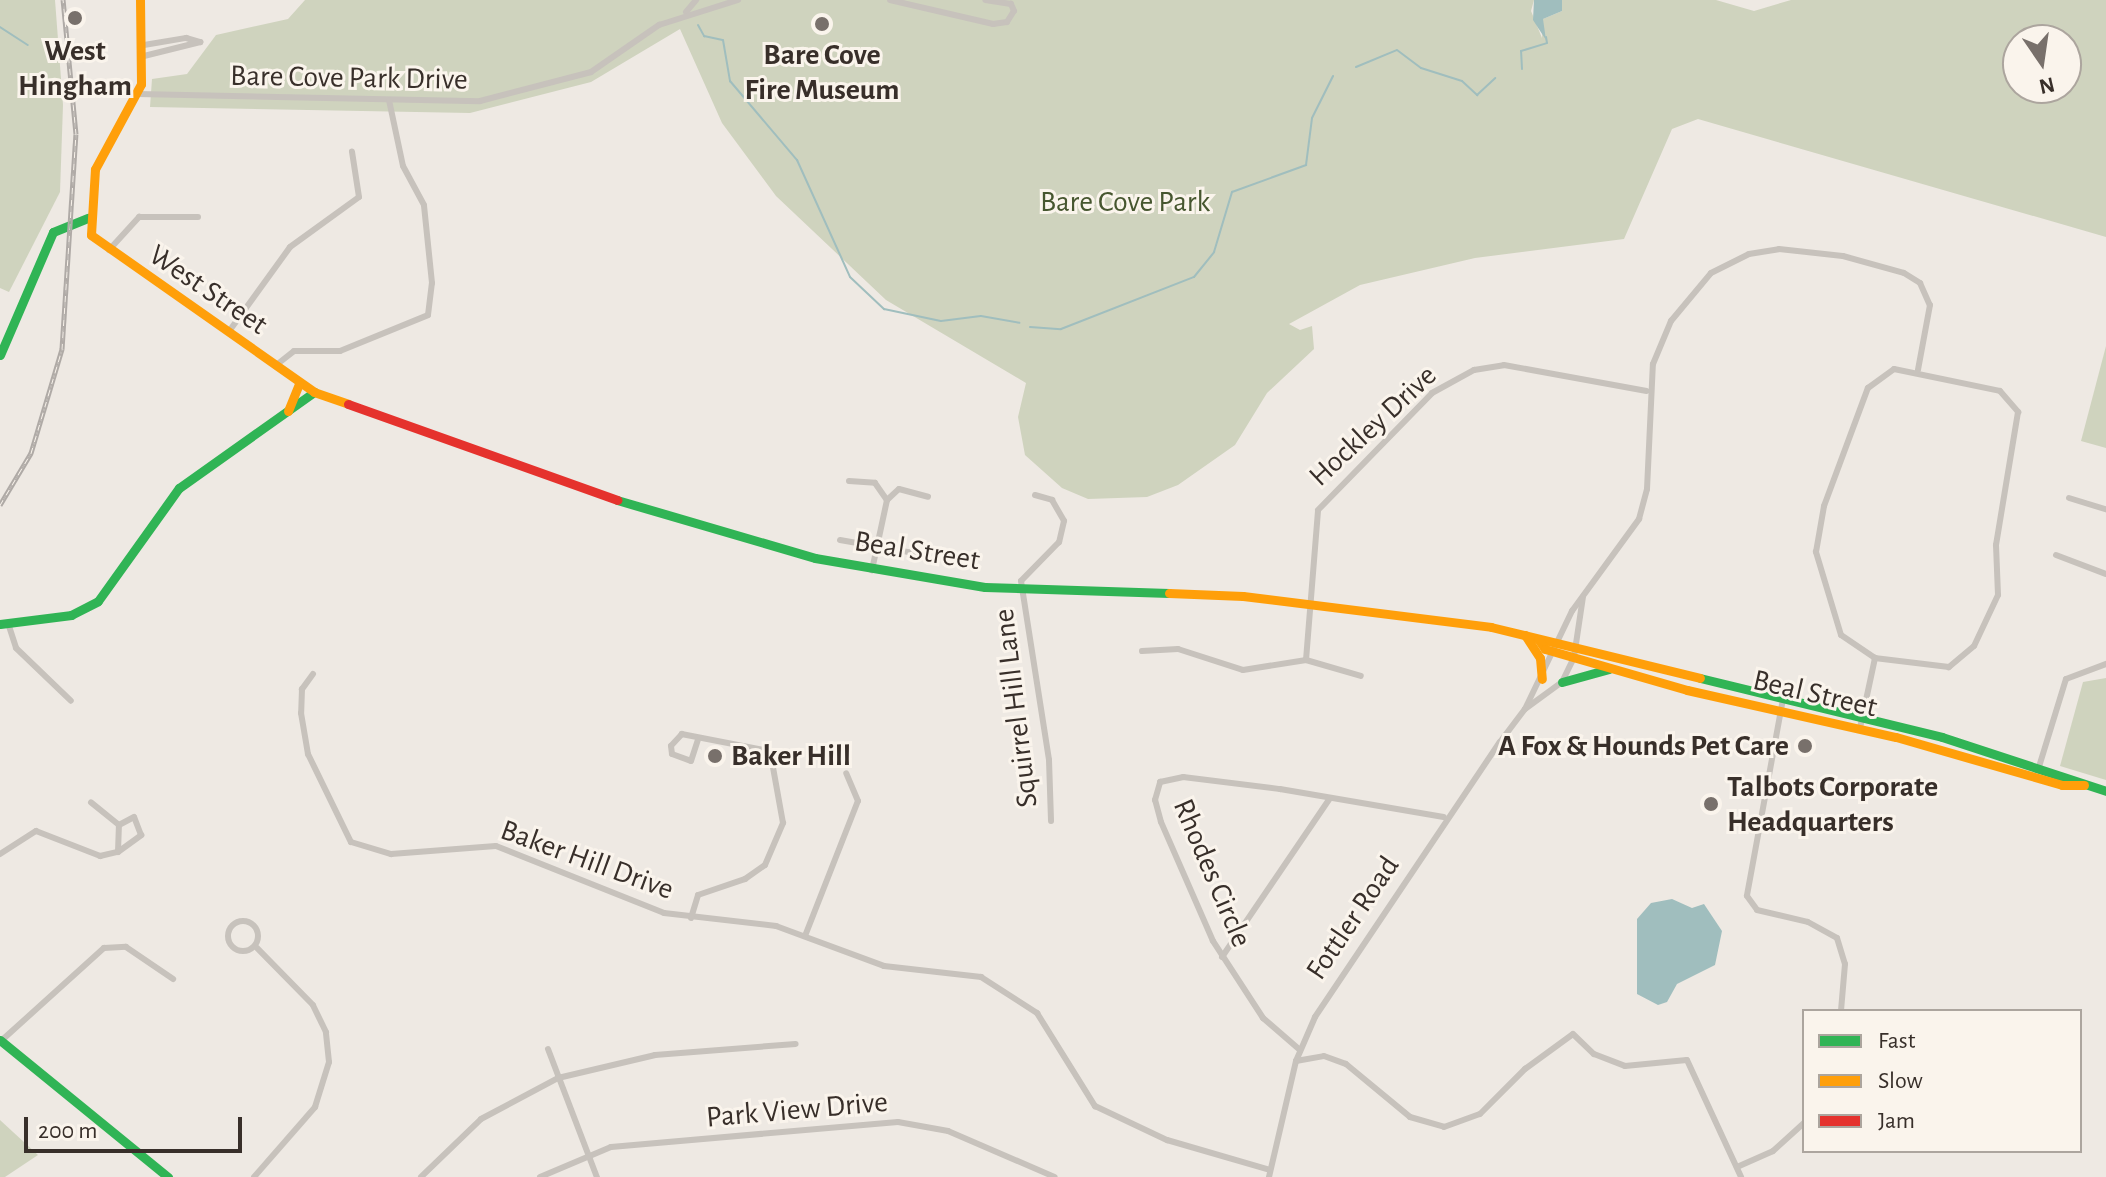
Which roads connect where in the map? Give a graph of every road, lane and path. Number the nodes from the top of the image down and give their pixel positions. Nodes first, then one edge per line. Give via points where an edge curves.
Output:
1 (140, 0) edge
2 (696, 0) edge
3 (738, 0) edge
4 (890, 0) edge
5 (985, 0) edge
6 (683, 15) junction
7 (144, 50) junction
8 (138, 94) junction
9 (389, 100) junction
10 (352, 152) dead end
11 (198, 217) dead end
12 (88, 218) junction
13 (108, 251) junction
14 (230, 330) junction
15 (0, 355) edge
16 (275, 366) junction
17 (1918, 370) junction
18 (299, 384) junction
19 (1647, 391) junction
20 (314, 392) junction
21 (288, 411) junction
22 (849, 481) dead end
23 (1035, 495) dead end
24 (928, 497) dead end
25 (2069, 498) dead end
26 (887, 500) junction
27 (2106, 509) edge
28 (840, 540) dead end
29 (873, 546) junction
30 (919, 554) dead end
31 (2056, 555) dead end
32 (872, 570) junction
33 (2106, 574) edge
34 (1024, 589) junction
35 (1584, 593) junction
36 (1314, 604) junction
37 (4, 623) edge
38 (1525, 635) junction
39 (1556, 647) junction
40 (1142, 651) dead end
41 (1575, 652) junction
42 (1875, 658) junction
43 (1306, 660) junction
44 (2106, 664) edge
45 (1611, 668) junction
46 (313, 674) dead end
47 (1361, 676) dead end
48 (1542, 679) junction
49 (1562, 682) junction
50 (1783, 699) junction
51 (71, 701) dead end
52 (1525, 709) junction
53 (1781, 711) junction
54 (1861, 717) junction
55 (1860, 728) junction
56 (698, 740) junction
57 (2039, 766) junction
58 (846, 773) dead end
59 (2035, 777) junction
60 (2086, 785) junction
61 (2106, 791) edge
62 (1330, 798) junction
63 (91, 802) dead end
64 (1444, 817) junction
65 (1051, 821) dead end
66 (119, 825) junction
67 (118, 852) junction
68 (0, 854) edge
69 (691, 918) junction
70 (805, 936) junction
71 (257, 948) junction
72 (1222, 957) junction
73 (173, 979) dead end
74 (1841, 1009) edge
75 (0, 1041) edge
76 (796, 1044) dead end
77 (548, 1049) dead end
78 (1300, 1050) junction
79 (1296, 1061) junction
80 (558, 1078) junction
81 (1802, 1125) edge
82 (587, 1154) junction
83 (1737, 1167) junction
84 (1269, 1174) edge
85 (168, 1177) edge
86 (254, 1177) edge
87 (421, 1177) edge
88 (540, 1177) edge
89 (597, 1177) edge
90 (1055, 1177) edge
91 (1741, 1177) edge

1 - 7 street
2 - 6 street, Bare Cove Park Drive
3 - 6 street, Bare Cove Park Drive
4 - 5 street via 993,24 1007,22 1014,11 1011,4
6 - 9 street, Bare Cove Park Drive via 599,68 559,82 466,103
7 - 7 street via 200,42 186,38
7 - 8 street
8 - 9 street, Bare Cove Park Drive
8 - 12 street via 95,169
9 - 16 street via 403,166 424,205 432,283 428,315 340,351 294,351
10 - 14 street via 359,197 290,247
11 - 13 street via 139,217
12 - 13 street, West Street via 91,235
12 - 15 street via 66,222 53,232
13 - 14 street, West Street
14 - 16 street, West Street
16 - 18 street, West Street
17 - 19 street, Fottler Road via 1931,312 1920,283 1880,264 1779,249 1723,265 1686,298 1660,345
17 - 42 street via 1894,369 1868,388 1816,540 1841,635
17 - 42 street via 2000,391 2018,412 1996,545 2001,585 1985,626 1957,663
18 - 20 street, West Street
18 - 21 street
19 - 35 street, Fottler Road via 1644,505
19 - 36 street, Hockley Drive via 1504,365 1444,384 1370,463 1322,502 1312,537
20 - 21 street
20 - 32 street, Beal Street via 714,533
21 - 37 street via 172,495 98,601 71,615
22 - 26 street via 875,483
23 - 34 street via 1060,508 1064,532 1023,576
24 - 26 street via 899,489
25 - 27 street
26 - 29 street
28 - 29 street
29 - 30 street
29 - 32 street
31 - 33 street
32 - 34 street, Beal Street
34 - 36 street, Beal Street via 1210,594
34 - 65 street, Squirrel Hill Lane via 1049,760
35 - 39 street, Fottler Road
35 - 41 street, Fottler Road
36 - 38 street, Beal Street
36 - 43 street, Hockley Drive
37 - 51 street via 16,648
38 - 39 street, Beal Street
38 - 48 street via 1540,658
39 - 41 street, Beal Street
39 - 48 street, Fottler Road
40 - 43 street via 1178,649 1243,670
41 - 45 street, Beal Street
41 - 49 street, Fottler Road
41 - 50 street, Beal Street
42 - 54 street
43 - 47 street
44 - 57 street via 2066,679
45 - 49 street
45 - 53 street, Beal Street
46 - 69 street, Baker Hill Drive via 301,699 308,754 340,829 373,852 496,846 617,897
48 - 52 street, Fottler Road
49 - 52 street, Fottler Road
50 - 53 street
50 - 54 street, Beal Street
52 - 64 street, Fottler Road
53 - 55 street, Beal Street
53 - 74 street via 1747,896 1757,910 1808,922 1837,938 1845,964
54 - 55 street
54 - 57 street, Beal Street
55 - 59 street, Beal Street
56 - 56 street via 676,737 672,754 691,761
56 - 69 street, Baker Hill Drive via 764,750 772,762 783,823 765,865 745,879 698,895
57 - 59 street
57 - 60 street, Beal Street
58 - 70 street via 858,801
59 - 60 street, Beal Street
60 - 61 street, Beal Street
62 - 64 street, Rhodes Circle
62 - 72 street
62 - 72 street, Rhodes Circle via 1183,777 1160,782 1155,800 1161,822
63 - 66 street
64 - 78 street, Fottler Road via 1330,988
66 - 67 street
66 - 67 street via 134,817 142,825 141,835
67 - 68 street via 87,854 36,831
69 - 70 street, Baker Hill Drive via 767,925
70 - 84 street, Baker Hill Drive via 884,966 969,974 1005,987 1037,1013 1095,1106 1167,1140
71 - 71 street via 251,924 232,926 233,947
71 - 86 street via 313,1005 326,1032 329,1062 315,1107
72 - 78 street, Rhodes Circle via 1263,1018
73 - 75 street via 126,947 104,948
75 - 85 street
76 - 80 street via 637,1057
77 - 80 street
78 - 79 street, Fottler Road
79 - 83 street via 1324,1056 1346,1064 1410,1117 1444,1127 1480,1114 1525,1069 1573,1034 1594,1054 1625,1066 1687,1060
79 - 84 street, Fottler Road
80 - 82 street
80 - 87 street via 481,1119
81 - 83 street via 1773,1151
82 - 88 street, Park View Drive
82 - 89 street
82 - 90 street, Park View Drive via 636,1144 898,1122 948,1131
83 - 91 street

